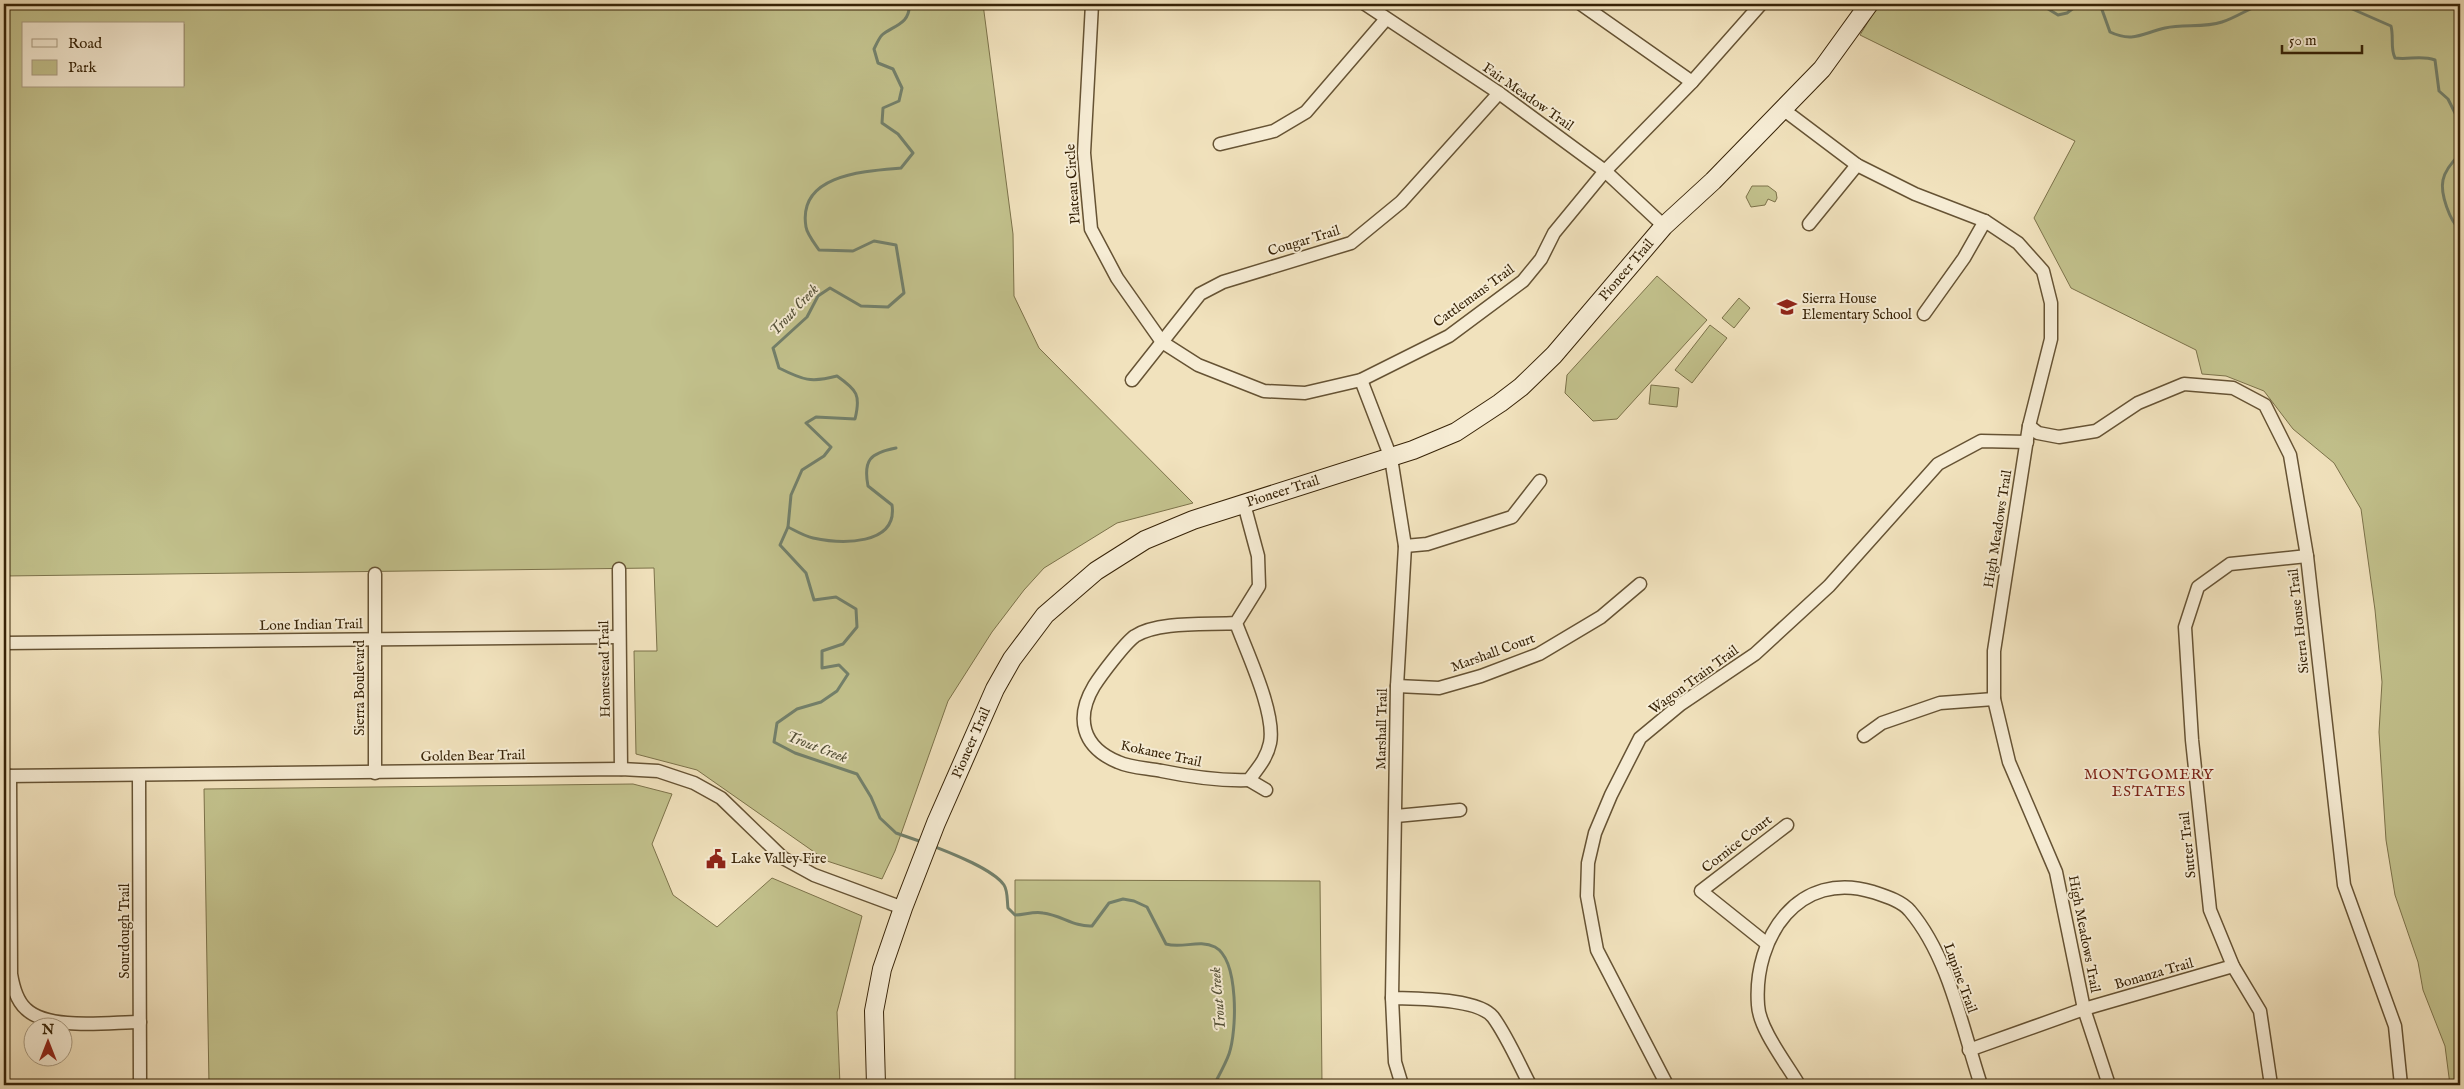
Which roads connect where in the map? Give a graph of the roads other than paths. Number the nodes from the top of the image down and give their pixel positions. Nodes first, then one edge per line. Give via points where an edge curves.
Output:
1 (1092, 4) edge
2 (1365, 4) edge
3 (1581, 4) edge
4 (1761, 4) edge
5 (1869, 4) edge
6 (1386, 19) junction
7 (1692, 82) junction
8 (1499, 93) junction
9 (1784, 110) junction
10 (1220, 144) dead end
11 (1857, 166) junction
12 (1605, 171) junction
13 (1985, 221) junction
14 (1809, 224) dead end
15 (1664, 226) junction
16 (1924, 314) dead end
17 (1162, 342) junction
18 (1132, 380) dead end
19 (1360, 380) junction
20 (2029, 426) junction
21 (2027, 442) junction
22 (1391, 458) junction
23 (1540, 482) dead end
24 (1244, 504) junction
25 (1406, 546) junction
26 (2307, 556) junction
27 (619, 569) dead end
28 (375, 574) dead end
29 (1640, 584) dead end
30 (1236, 623) junction
31 (619, 637) junction
32 (375, 639) junction
33 (4, 644) edge
34 (1397, 686) junction
35 (1994, 699) junction
36 (1864, 736) dead end
37 (620, 769) junction
38 (375, 773) junction
39 (7, 776) edge
40 (139, 776) junction
41 (1249, 780) junction
42 (1266, 790) dead end
43 (1460, 810) dead end
44 (1396, 816) junction
45 (1787, 824) dead end
46 (903, 908) junction
47 (7, 910) edge
48 (1766, 943) junction
49 (2234, 966) junction
50 (1392, 998) junction
51 (2084, 1009) junction
52 (140, 1022) junction
53 (1970, 1050) junction
54 (140, 1085) edge
55 (876, 1085) edge
56 (1402, 1085) edge
57 (1530, 1085) edge
58 (1667, 1085) edge
59 (1799, 1085) edge
60 (1981, 1085) edge
61 (2109, 1085) edge
62 (2271, 1085) edge
63 (2401, 1085) edge

1 - 17 street, Plateau Circle via 1084,152 1091,229 1117,278
2 - 6 street, Fair Meadow Trail
3 - 7 street
4 - 7 street, Cattlemans Trail
5 - 9 main road, Pioneer Trail via 1822,70
6 - 8 street, Fair Meadow Trail
6 - 10 street via 1306,112 1274,131
7 - 12 street, Cattlemans Trail
8 - 12 street, Fair Meadow Trail
8 - 17 street, Cougar Trail via 1401,202 1351,242 1222,282 1200,294
9 - 11 street, High Meadows Trail
9 - 15 main road, Pioneer Trail
11 - 13 street, High Meadows Trail via 1915,194
11 - 14 street
12 - 15 street, Fair Meadow Trail
12 - 19 street, Cattlemans Trail via 1554,233 1541,259 1523,282 1449,336
13 - 16 street via 1964,258
13 - 20 street, High Meadows Trail via 2018,242 2043,271 2050,303 2050,339
15 - 22 main road, Pioneer Trail via 1584,322 1521,386 1456,432
17 - 18 street, Cougar Trail
17 - 19 street, Cattlemans Trail via 1198,365 1264,392 1305,393
19 - 22 street, Marshall Trail
20 - 21 street, High Meadows Trail
20 - 26 street, Sierra House Trail via 2038,433 2059,437 2096,431 2138,403 2184,384 2234,388 2265,405 2290,455
21 - 35 street, High Meadows Trail via 1994,651
21 - 58 street, Wagon Train Trail via 1981,441 1938,464 1829,586 1756,654 1681,704 1640,738 1595,833 1588,863 1587,896 1597,950
22 - 24 main road, Pioneer Trail
22 - 25 street, Marshall Trail
23 - 25 street via 1512,517 1427,544
24 - 30 street via 1258,556 1260,586
24 - 46 main road, Pioneer Trail via 1145,540 1096,571 1045,615 995,688
25 - 34 street, Marshall Trail
26 - 49 street, Sutter Trail via 2230,564 2198,587 2185,627 2192,740 2210,910
26 - 63 street, Sierra House Trail via 2344,885 2395,1026
27 - 31 street, Homestead Trail
28 - 32 street, Sierra Boulevard
29 - 34 street, Marshall Court via 1601,618 1539,654 1482,676 1438,688
30 - 41 street via 1270,717 1270,742 1262,764
30 - 41 street, Kokanee Trail via 1162,627 1135,636 1100,677 1086,699 1082,717 1086,734 1099,752 1119,763 1221,781
31 - 32 street, Lone Indian Trail
31 - 37 street, Homestead Trail
32 - 33 street, Lone Indian Trail
32 - 38 street, Sierra Boulevard
34 - 44 street, Marshall Trail
35 - 36 street via 1940,703 1882,723
35 - 51 street, High Meadows Trail via 2009,762 2056,872
37 - 38 street, Golden Bear Trail
37 - 46 street, Golden Bear Trail via 658,771 694,783 721,798 783,858 814,875
38 - 40 street, Golden Bear Trail
39 - 40 street, Golden Bear Trail
39 - 47 street
40 - 52 street, Sourdough Trail
41 - 42 street
43 - 44 street
44 - 50 street, Marshall Trail
45 - 48 street, Cornice Court via 1701,891
46 - 55 main road, Pioneer Trail via 882,968 874,1011
47 - 52 street via 11,974 15,993 26,1009 42,1019 60,1022
48 - 53 street, Lupine Trail via 1784,917 1802,900 1824,888 1865,890 1886,896 1908,909 1933,946
48 - 59 street, Lupine Trail via 1758,986 1758,1007 1766,1028
49 - 51 street, Bonanza Trail
49 - 62 street, Sutter Trail via 2260,1011
50 - 56 street, Marshall Trail via 1395,1062
50 - 57 street via 1451,1000 1492,1016
51 - 53 street, Bonanza Trail
51 - 61 street, High Meadows Trail
52 - 54 street, Sourdough Trail
53 - 60 street, Lupine Trail

